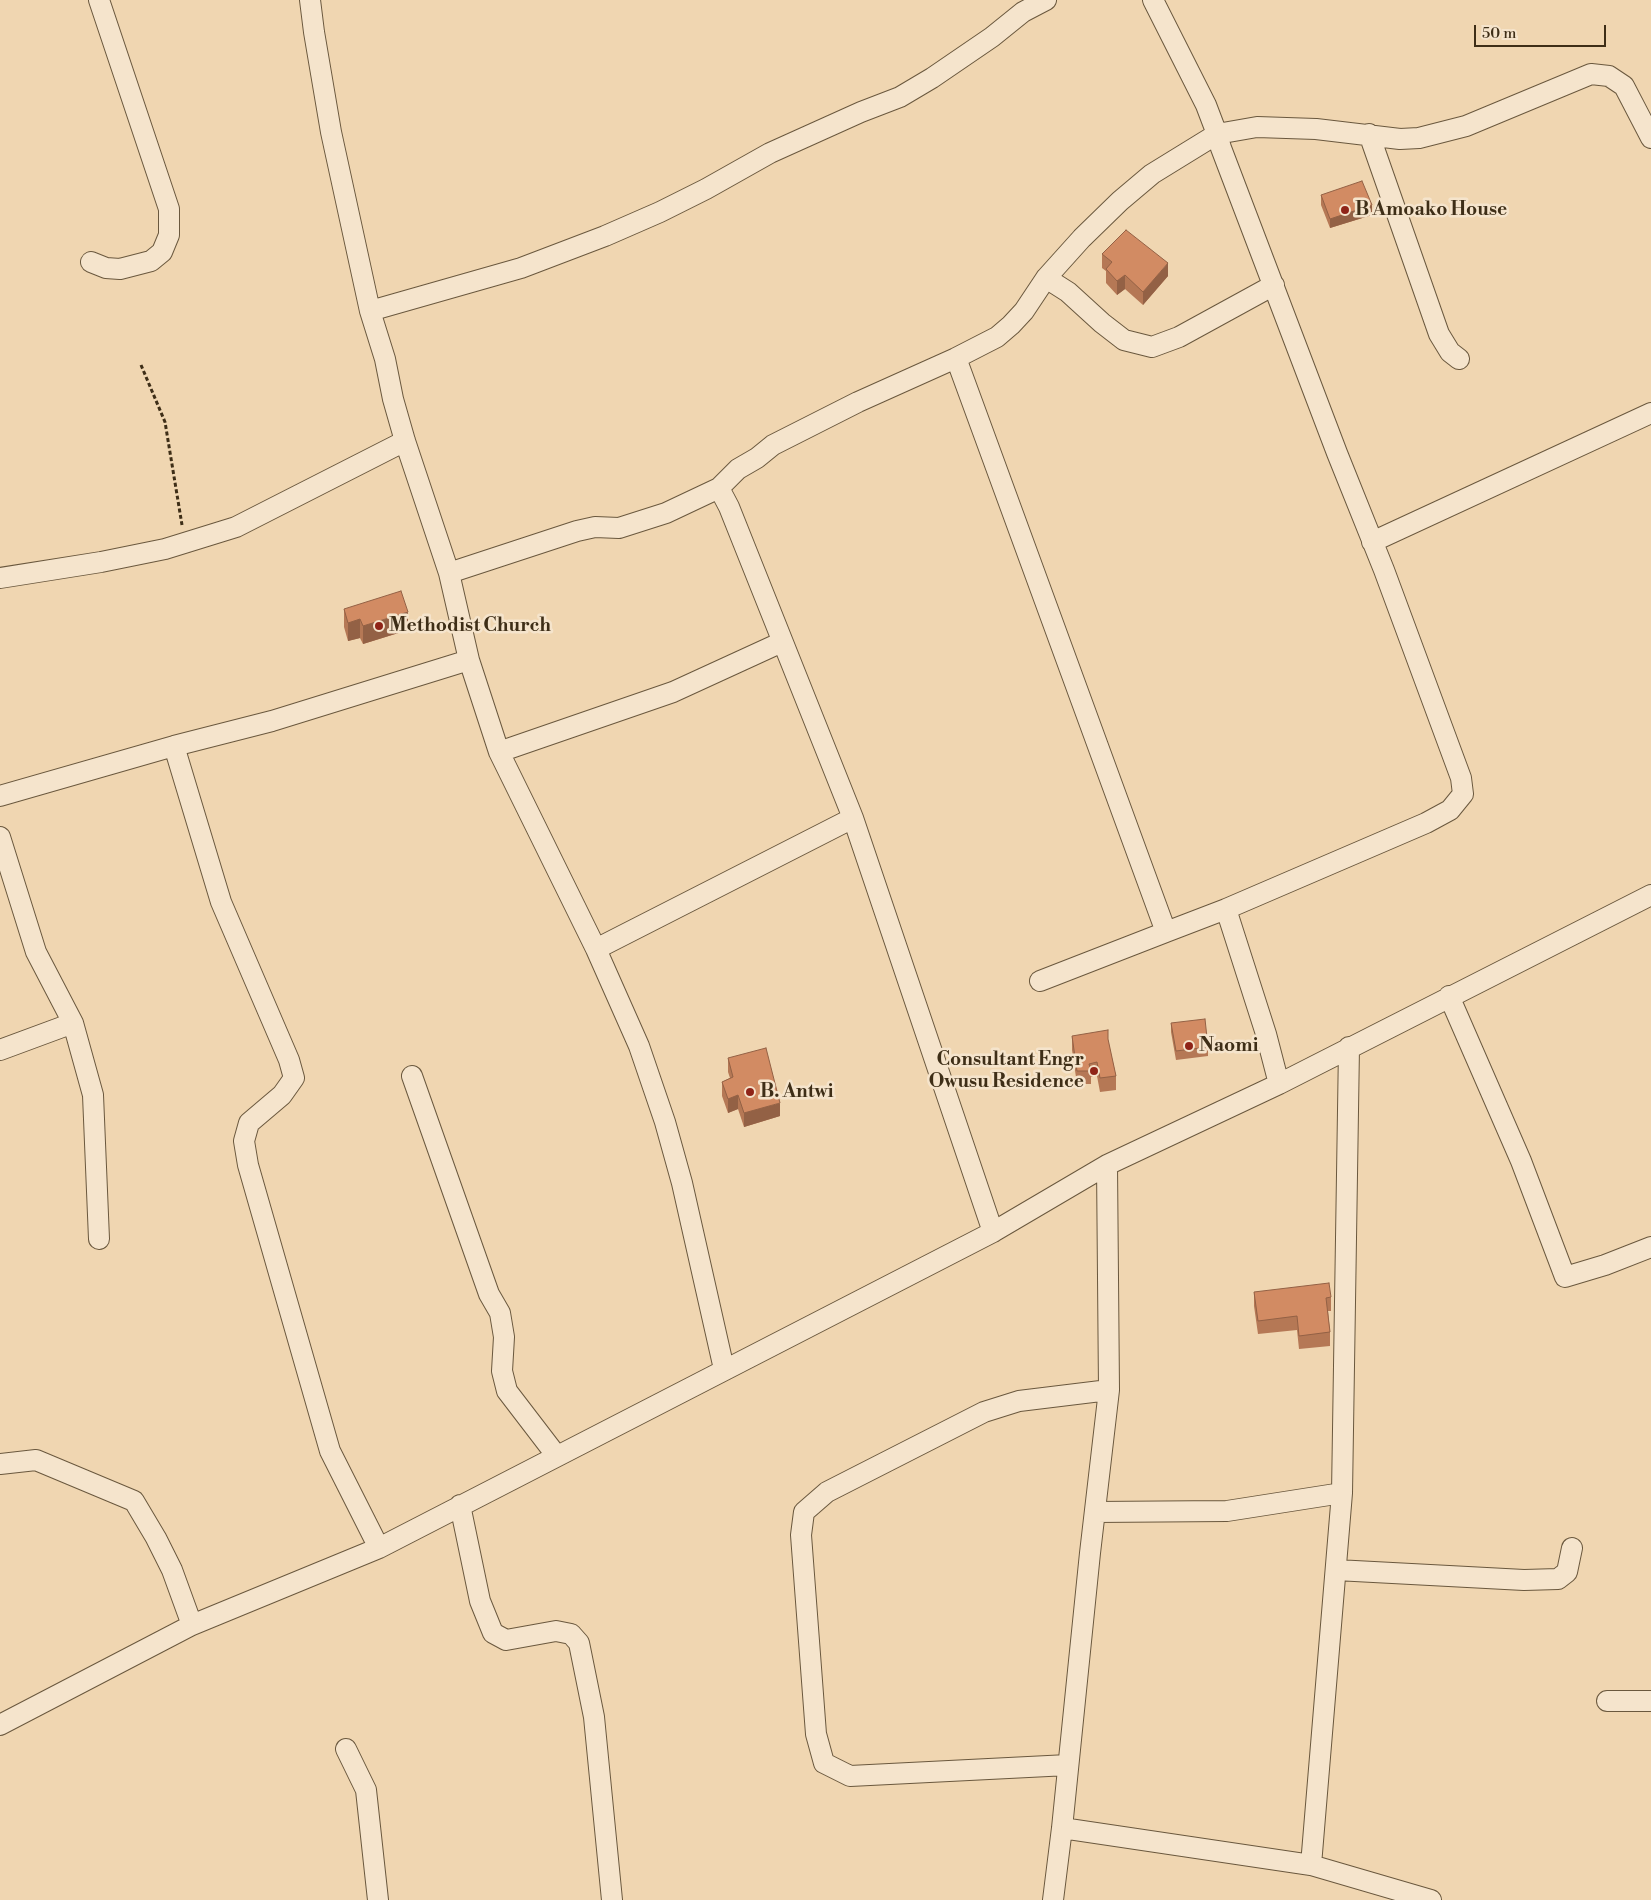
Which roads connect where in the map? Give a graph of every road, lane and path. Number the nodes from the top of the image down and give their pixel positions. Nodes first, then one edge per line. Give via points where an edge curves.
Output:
1 (99, 0) edge
2 (310, 0) edge
3 (1046, 0) edge
4 (1153, 0) edge
5 (1217, 134) junction
6 (1369, 134) junction
7 (1651, 138) edge
8 (91, 262) dead end
9 (1046, 278) junction
10 (1274, 285) junction
11 (370, 311) junction
12 (956, 358) junction
13 (1459, 359) dead end
14 (141, 365) dead end
15 (1651, 413) edge
16 (405, 441) junction
17 (719, 488) junction
18 (1372, 542) junction
19 (185, 543) junction
20 (449, 573) junction
21 (0, 578) edge
22 (782, 642) junction
23 (468, 660) junction
24 (174, 746) junction
25 (499, 752) junction
26 (0, 796) edge
27 (853, 818) junction
28 (0, 837) edge
29 (1651, 895) edge
30 (1226, 909) junction
31 (1166, 932) junction
32 (596, 948) junction
33 (1040, 981) dead end
34 (1449, 996) junction
35 (73, 1023) junction
36 (1349, 1047) junction
37 (0, 1050) edge
38 (412, 1076) dead end
39 (1278, 1084) junction
40 (1107, 1166) junction
41 (993, 1232) junction
42 (99, 1238) dead end
43 (1651, 1247) edge
44 (724, 1369) junction
45 (1109, 1390) junction
46 (556, 1455) junction
47 (0, 1464) edge
48 (1342, 1493) junction
49 (460, 1505) junction
50 (1095, 1512) junction
51 (379, 1548) junction
52 (1572, 1548) dead end
53 (1336, 1570) junction
54 (192, 1625) junction
55 (1607, 1701) dead end
56 (1651, 1701) edge
57 (0, 1725) edge
58 (346, 1749) dead end
59 (1068, 1764) junction
60 (1062, 1828) junction
61 (1311, 1865) junction
62 (378, 1900) edge
63 (612, 1900) edge
64 (1053, 1900) edge
65 (1431, 1900) edge

1 - 8 street via 169,209 169,234 162,252 151,261 120,268 106,268
2 - 11 street via 331,132
3 - 11 street via 1023,12 992,37 900,97 770,153 660,212 522,268
4 - 5 street via 1206,105
5 - 6 street via 1257,127
5 - 9 street via 1152,174 1082,238
5 - 10 street
6 - 7 street via 1400,139 1437,134 1466,126 1591,74 1609,76 1624,86
6 - 13 street via 1439,334 1450,352
9 - 10 street via 1068,292 1124,340 1152,347 1179,337
9 - 12 street via 1011,325 997,337
10 - 18 street
11 - 16 street
12 - 17 street via 858,402 773,446 738,469
12 - 31 street
14 - 19 path via 165,422
15 - 18 street
16 - 19 street via 236,527
16 - 20 street
17 - 20 street via 666,513 619,528 577,531
17 - 22 street
18 - 30 street via 1462,778 1463,794 1450,810 1426,823
19 - 21 street via 101,562
20 - 23 street
22 - 25 street via 673,692
22 - 27 street
23 - 24 street via 272,721
23 - 25 street
24 - 26 street
24 - 51 street via 221,902 294,1078 282,1095 250,1123 244,1140 248,1165 330,1451
25 - 32 street
27 - 32 street
27 - 41 street
28 - 35 street via 36,952
29 - 34 street
30 - 31 street
30 - 39 street via 1266,1034
31 - 33 street
32 - 44 street via 639,1046 665,1122
34 - 36 street
34 - 43 street via 1522,1161 1565,1277
35 - 37 street
35 - 42 street via 93,1095
36 - 39 street
36 - 48 street
38 - 46 street via 490,1294 500,1313 504,1337 502,1371 507,1391
39 - 40 street
40 - 41 street
40 - 45 street
41 - 44 street
44 - 46 street
45 - 50 street
45 - 59 street via 1019,1401 984,1412 827,1492 804,1512 801,1535 816,1734 824,1763 850,1776
46 - 49 street
47 - 54 street via 36,1460 134,1501 172,1570
48 - 50 street via 1227,1511
48 - 53 street
49 - 51 street
49 - 63 street via 480,1600 493,1633 506,1640 556,1631 571,1634 579,1643 594,1717
50 - 59 street
51 - 54 street
52 - 53 street via 1567,1572 1558,1579
53 - 61 street
54 - 57 street
55 - 56 street
58 - 62 street via 366,1790
59 - 60 street
60 - 61 street
60 - 64 street
61 - 65 street

